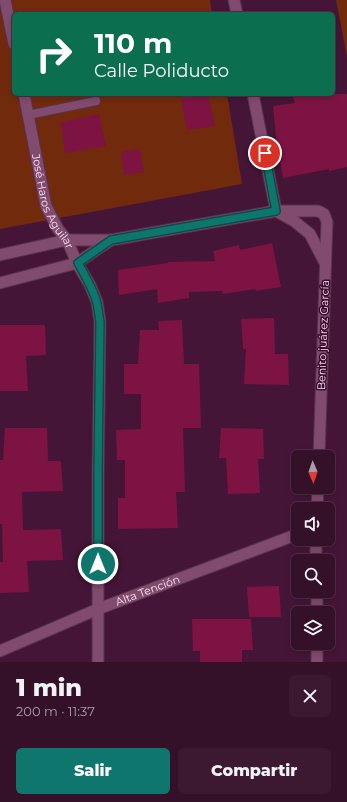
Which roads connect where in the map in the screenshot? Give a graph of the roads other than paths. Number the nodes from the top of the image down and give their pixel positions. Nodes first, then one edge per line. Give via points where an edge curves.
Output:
1 (5, 0) edge
2 (234, 0) edge
3 (237, 12) edge
4 (12, 34) edge
5 (24, 96) edge
6 (253, 96) edge
7 (96, 101) dead end
8 (28, 115) junction
9 (276, 211) junction
10 (67, 240) junction
11 (111, 240) junction
12 (0, 255) edge
13 (78, 263) junction
14 (326, 264) junction
15 (0, 283) edge
16 (319, 450) edge
17 (291, 537) edge
18 (98, 609) junction
19 (317, 650) edge
20 (0, 651) edge
21 (98, 662) edge
22 (317, 662) edge

1 - 4 street
2 - 3 street
5 - 8 street, José Haros Aguilar
6 - 9 street
7 - 8 lane
8 - 10 street, José Haros Aguilar via 46,206
9 - 11 street
9 - 14 street via 310,234
9 - 14 street, Benito juárez García via 318,211 324,214 327,222
10 - 11 street
10 - 12 street
10 - 13 street, José Haros Aguilar
11 - 13 street
13 - 15 street
13 - 18 street, José Haros Aguilar via 97,302 100,322
14 - 16 street, Benito juárez García
17 - 18 street, Alta Tención
18 - 20 street, Alta Tención
18 - 21 street, José Haros Aguilar
19 - 22 street

